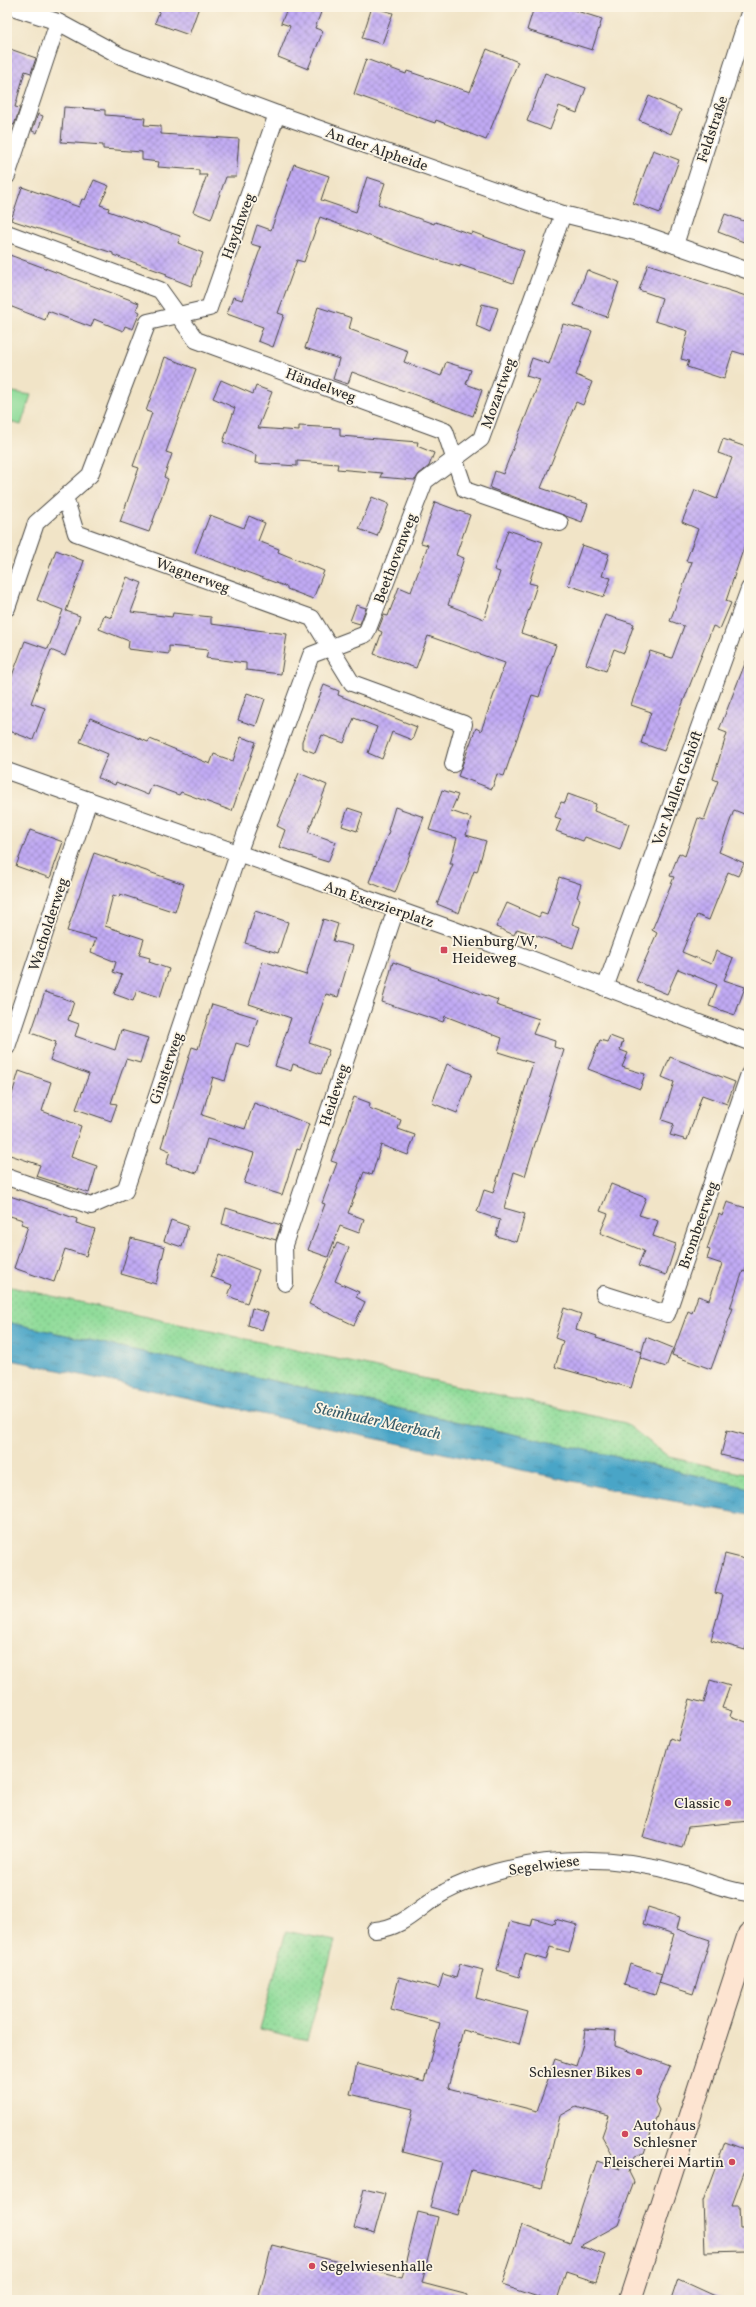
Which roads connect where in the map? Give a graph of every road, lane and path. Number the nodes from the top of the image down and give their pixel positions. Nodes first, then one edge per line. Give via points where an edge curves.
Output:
1 (12, 7) edge
2 (38, 11) edge
3 (748, 19) edge
4 (58, 22) junction
5 (277, 114) junction
6 (7, 176) edge
7 (563, 214) junction
8 (7, 233) edge
9 (675, 245) junction
10 (749, 271) edge
11 (179, 315) junction
12 (454, 459) junction
13 (65, 497) junction
14 (560, 523) dead end
15 (749, 589) edge
16 (7, 608) edge
17 (330, 648) junction
18 (453, 764) dead end
19 (7, 771) edge
20 (89, 800) junction
21 (238, 854) junction
22 (396, 909) junction
23 (605, 988) junction
24 (749, 1042) edge
25 (7, 1047) edge
26 (749, 1074) edge
27 (7, 1178) edge
28 (285, 1283) dead end
29 (604, 1294) dead end
30 (749, 1893) edge
31 (375, 1930) dead end
32 (749, 1934) edge
33 (630, 2300) edge

1 - 2 street, An der Alpheide
2 - 4 street, An der Alpheide
3 - 9 street, Feldstraße
4 - 5 street, An der Alpheide via 121,56
4 - 6 street
5 - 7 street, An der Alpheide
5 - 11 street, Haydnweg via 209,308
7 - 9 street, An der Alpheide via 643,234
7 - 12 street, Mozartweg via 481,440
8 - 11 street, Händelweg via 160,290
9 - 10 street, An der Alpheide
11 - 12 street, Händelweg via 196,340 445,431
11 - 13 street via 148,322 90,475
12 - 14 street via 464,490
12 - 17 street, Beethovenweg via 425,481 366,634
13 - 16 street via 36,523
13 - 17 street, Wagnerweg via 76,533 312,618
15 - 23 street, Vor Mallen Gehöft
17 - 18 street via 352,683 464,724
17 - 21 street, Beethovenweg via 311,655
19 - 20 street, Am Exerzierplatz
20 - 21 street, Am Exerzierplatz
20 - 25 street, Wacholderweg
21 - 22 street, Am Exerzierplatz
21 - 27 street, Ginsterweg via 125,1191 91,1206
22 - 23 street, Am Exerzierplatz
22 - 28 street, Heideweg via 284,1245
23 - 24 street, Am Exerzierplatz
26 - 29 street, Brombeerweg via 667,1314
30 - 31 street, Segelwiese via 642,1865 585,1858 558,1860 497,1872 469,1881 429,1902 399,1925
32 - 33 street

